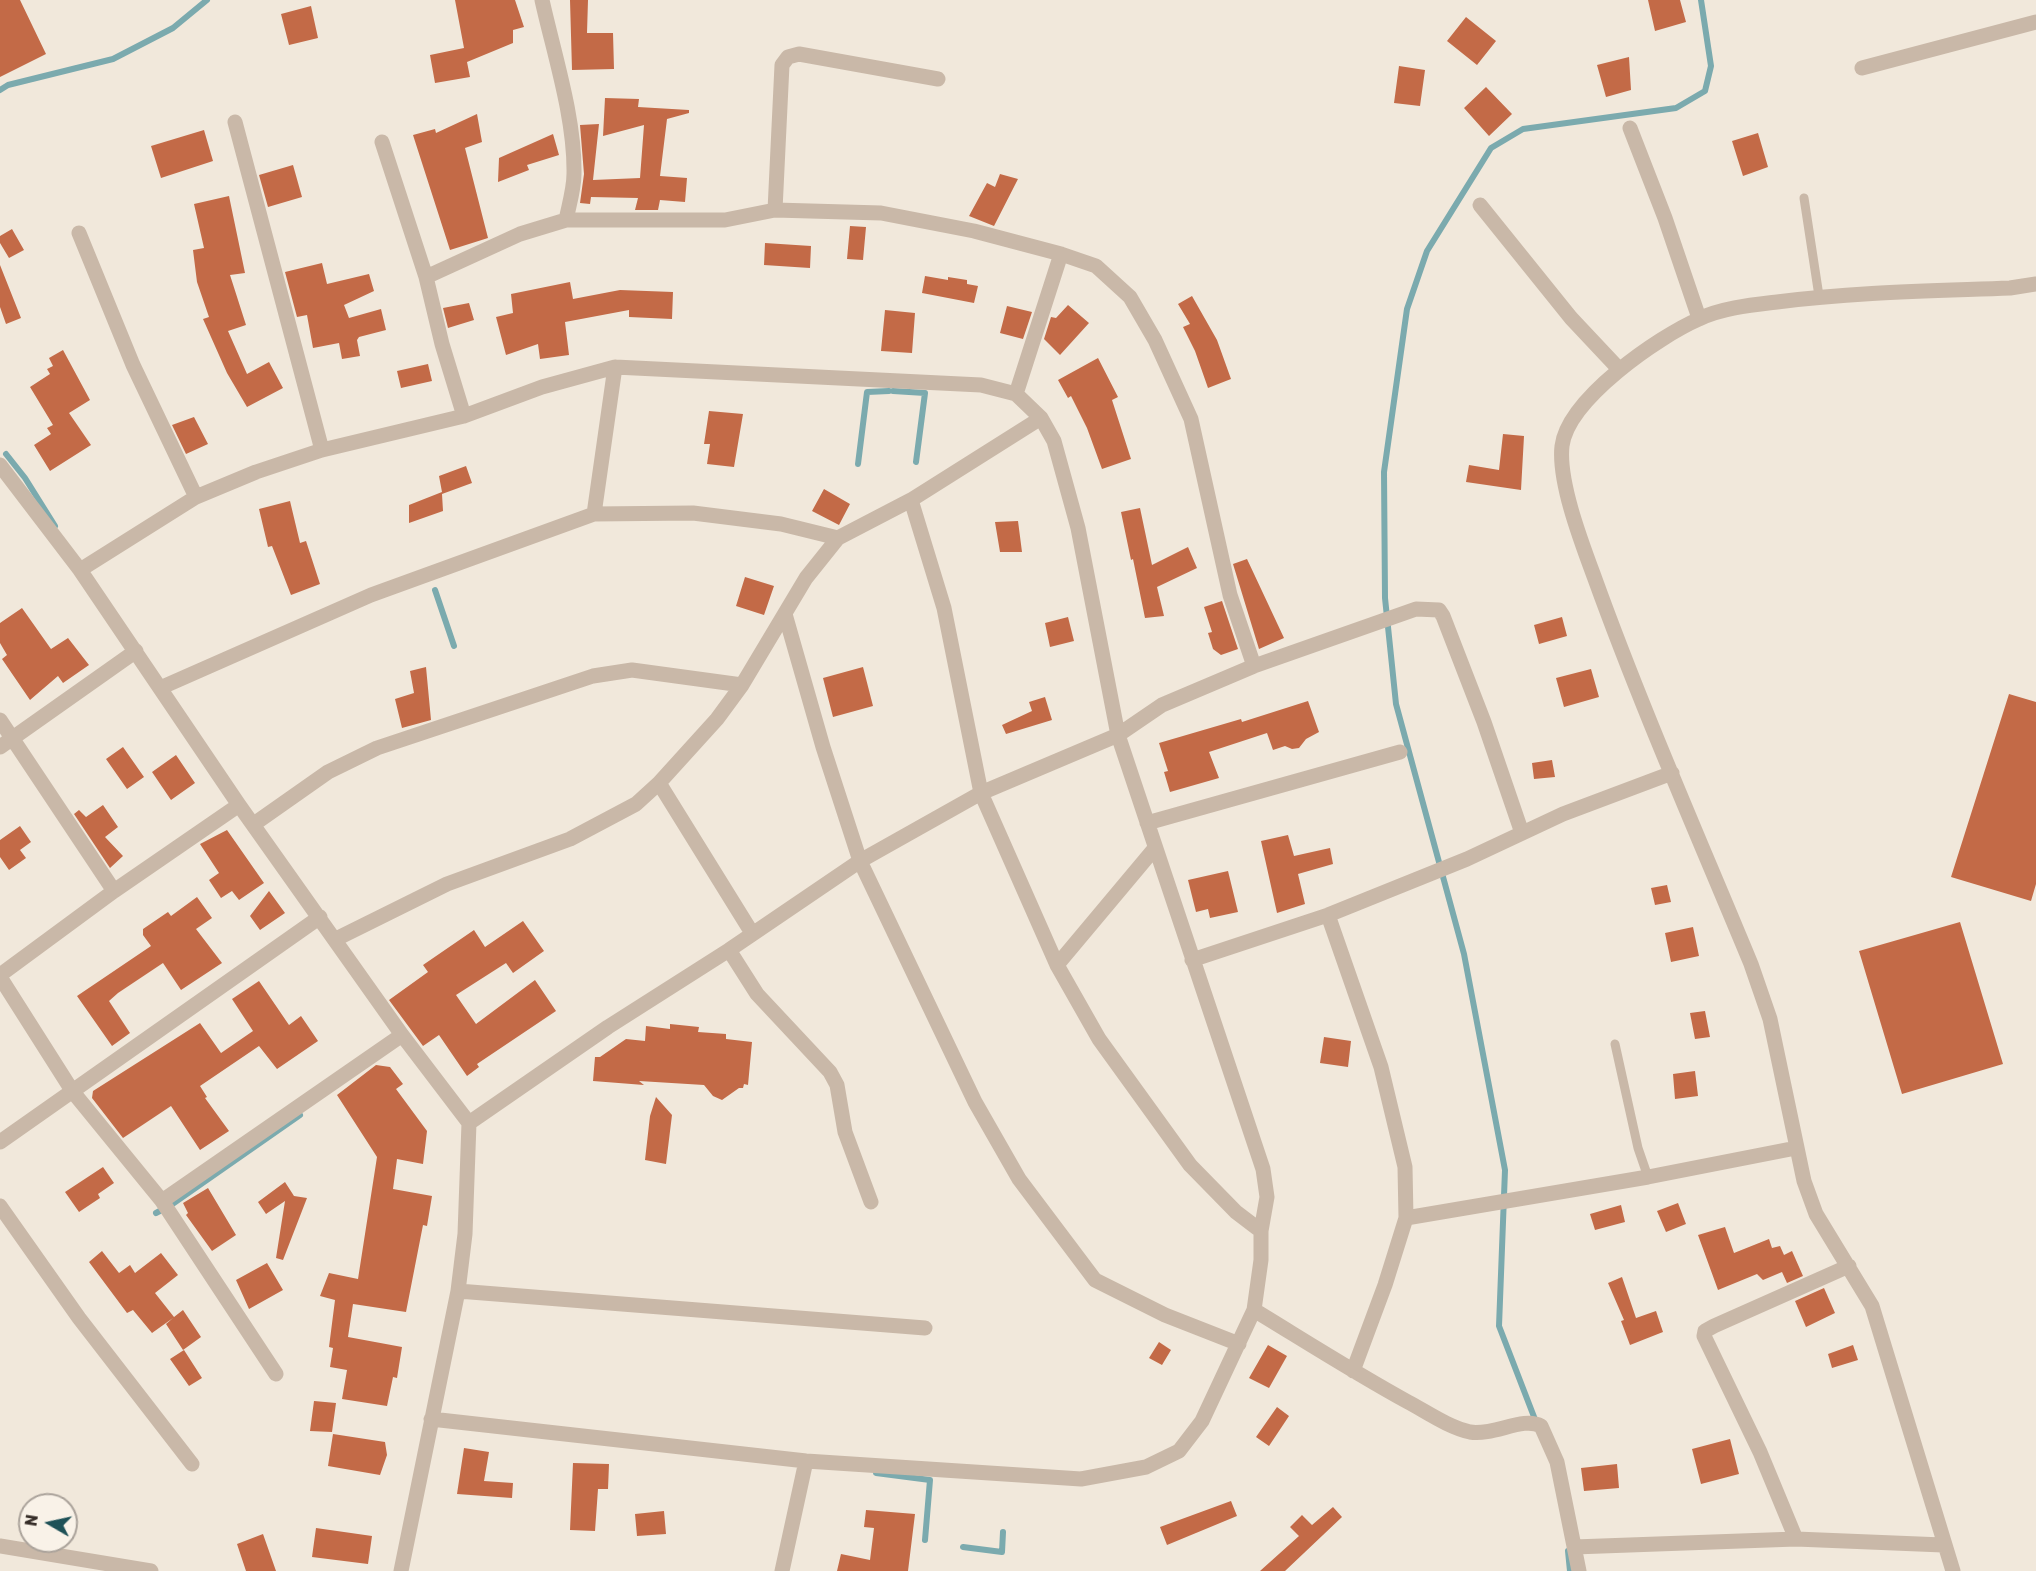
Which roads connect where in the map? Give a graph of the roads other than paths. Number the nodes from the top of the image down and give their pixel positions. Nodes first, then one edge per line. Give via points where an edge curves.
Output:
1 (542, 0) edge
2 (2036, 22) edge
3 (1862, 68) dead end
4 (938, 79) dead end
5 (235, 122) dead end
6 (1630, 128) dead end
7 (382, 142) dead end
8 (1804, 198) dead end
9 (1480, 205) dead end
10 (775, 210) junction
11 (567, 220) junction
12 (79, 233) dead end
13 (1061, 254) junction
14 (426, 277) junction
15 (2036, 284) edge
16 (1819, 296) junction
17 (1699, 318) junction
18 (615, 367) junction
19 (1618, 368) junction
20 (1016, 394) junction
21 (464, 416) junction
22 (1041, 418) junction
23 (322, 450) junction
24 (0, 465) edge
25 (196, 497) junction
26 (911, 501) junction
27 (594, 514) junction
28 (838, 538) junction
29 (80, 570) junction
30 (785, 614) junction
31 (136, 651) junction
32 (1254, 666) junction
33 (742, 685) junction
34 (160, 688) junction
35 (0, 720) edge
36 (1118, 735) junction
37 (6, 742) edge
38 (1400, 752) dead end
39 (1672, 773) junction
40 (659, 783) junction
41 (981, 793) junction
42 (239, 805) junction
43 (1147, 823) junction
44 (254, 824) junction
45 (1522, 833) junction
46 (1155, 848) junction
47 (860, 861) junction
48 (114, 891) junction
49 (1328, 915) junction
50 (320, 917) junction
51 (752, 933) junction
52 (336, 939) junction
53 (729, 950) junction
54 (1192, 960) junction
55 (1057, 965) junction
56 (0, 976) edge
57 (402, 1035) junction
58 (1615, 1044) dead end
59 (73, 1092) junction
60 (469, 1123) junction
61 (0, 1142) edge
62 (1796, 1149) junction
63 (1648, 1178) junction
64 (162, 1201) junction
65 (871, 1202) dead end
66 (0, 1206) edge
67 (1406, 1218) junction
68 (1261, 1231) junction
69 (1849, 1266) junction
70 (458, 1291) junction
71 (1254, 1310) junction
72 (925, 1328) dead end
73 (1239, 1344) junction
74 (1353, 1371) junction
75 (276, 1374) dead end
76 (431, 1419) junction
77 (806, 1461) junction
78 (192, 1464) dead end
79 (1796, 1539) junction
80 (1943, 1545) junction
81 (0, 1546) edge
82 (1574, 1547) junction
83 (101, 1567) edge
84 (151, 1571) edge
85 (401, 1571) edge
86 (782, 1571) edge
87 (1579, 1571) edge
88 (1953, 1571) edge

1 - 11 street via 573,148 574,176
2 - 3 street
4 - 10 street via 799,54 788,57 782,65
5 - 23 street
6 - 17 street
7 - 14 street
8 - 16 lane
9 - 19 street via 1571,318
10 - 11 street via 725,220
10 - 13 street via 880,213 974,231
11 - 14 street via 520,234
12 - 25 street via 133,364
13 - 20 street
13 - 32 street via 1096,266 1130,297 1155,340 1191,419 1230,595
14 - 21 street
15 - 16 street
16 - 17 street via 1750,305
17 - 19 street
18 - 20 street via 981,385
18 - 21 street via 542,387
18 - 27 street
19 - 39 street via 1574,416 1562,443 1562,469 1602,598
20 - 22 street
21 - 23 street
22 - 26 street
22 - 36 street via 1054,441 1078,528
23 - 25 street
24 - 29 street
25 - 29 street
26 - 28 street
26 - 41 street via 944,608
27 - 28 street via 693,513 781,524
27 - 34 street via 371,595
28 - 30 street via 806,578
29 - 31 street
30 - 33 street
30 - 47 street
31 - 34 street
31 - 37 street
32 - 36 street via 1162,705
32 - 45 street via 1416,609 1439,610 1484,722
33 - 40 street
33 - 44 street via 632,670 593,676 377,748 328,772
34 - 42 street
35 - 37 street
36 - 41 street
36 - 43 street
37 - 48 street
38 - 43 street
39 - 45 street
39 - 62 street via 1770,1019
40 - 51 street
40 - 52 street via 636,804 610,819 447,884
41 - 47 street
41 - 55 street
42 - 44 street
42 - 48 street
43 - 46 street
44 - 50 street
45 - 49 street
46 - 54 street
46 - 55 street
47 - 51 street
47 - 73 street via 975,1102 1019,1179 1095,1280 1165,1315
48 - 56 street
49 - 54 street
49 - 67 street via 1381,1067 1405,1167
50 - 52 street
50 - 59 street
51 - 53 street
52 - 57 street
53 - 60 street via 608,1026
53 - 65 street via 757,994 830,1072 837,1085 843,1126
54 - 68 street via 1263,1169 1267,1197
55 - 68 street via 1098,1039 1190,1165 1236,1212
56 - 59 street
57 - 60 street
57 - 64 street
58 - 63 lane
59 - 61 street
59 - 64 street
60 - 70 street via 465,1234
62 - 63 street
62 - 69 street via 1816,1214
63 - 67 street
64 - 75 street
66 - 78 street via 79,1318
67 - 74 street
68 - 71 street
69 - 79 street via 1714,1326 1704,1336 1760,1452
69 - 80 street via 1872,1306
70 - 72 street
70 - 76 street
71 - 73 street
71 - 74 street
73 - 77 street via 1202,1421 1179,1451 1146,1467 1081,1479
74 - 82 street via 1471,1432 1495,1432 1533,1422 1541,1426 1557,1462
76 - 77 street
76 - 85 street
77 - 86 street
79 - 80 street
79 - 82 street
80 - 88 street
81 - 83 street
82 - 87 street
83 - 84 street

